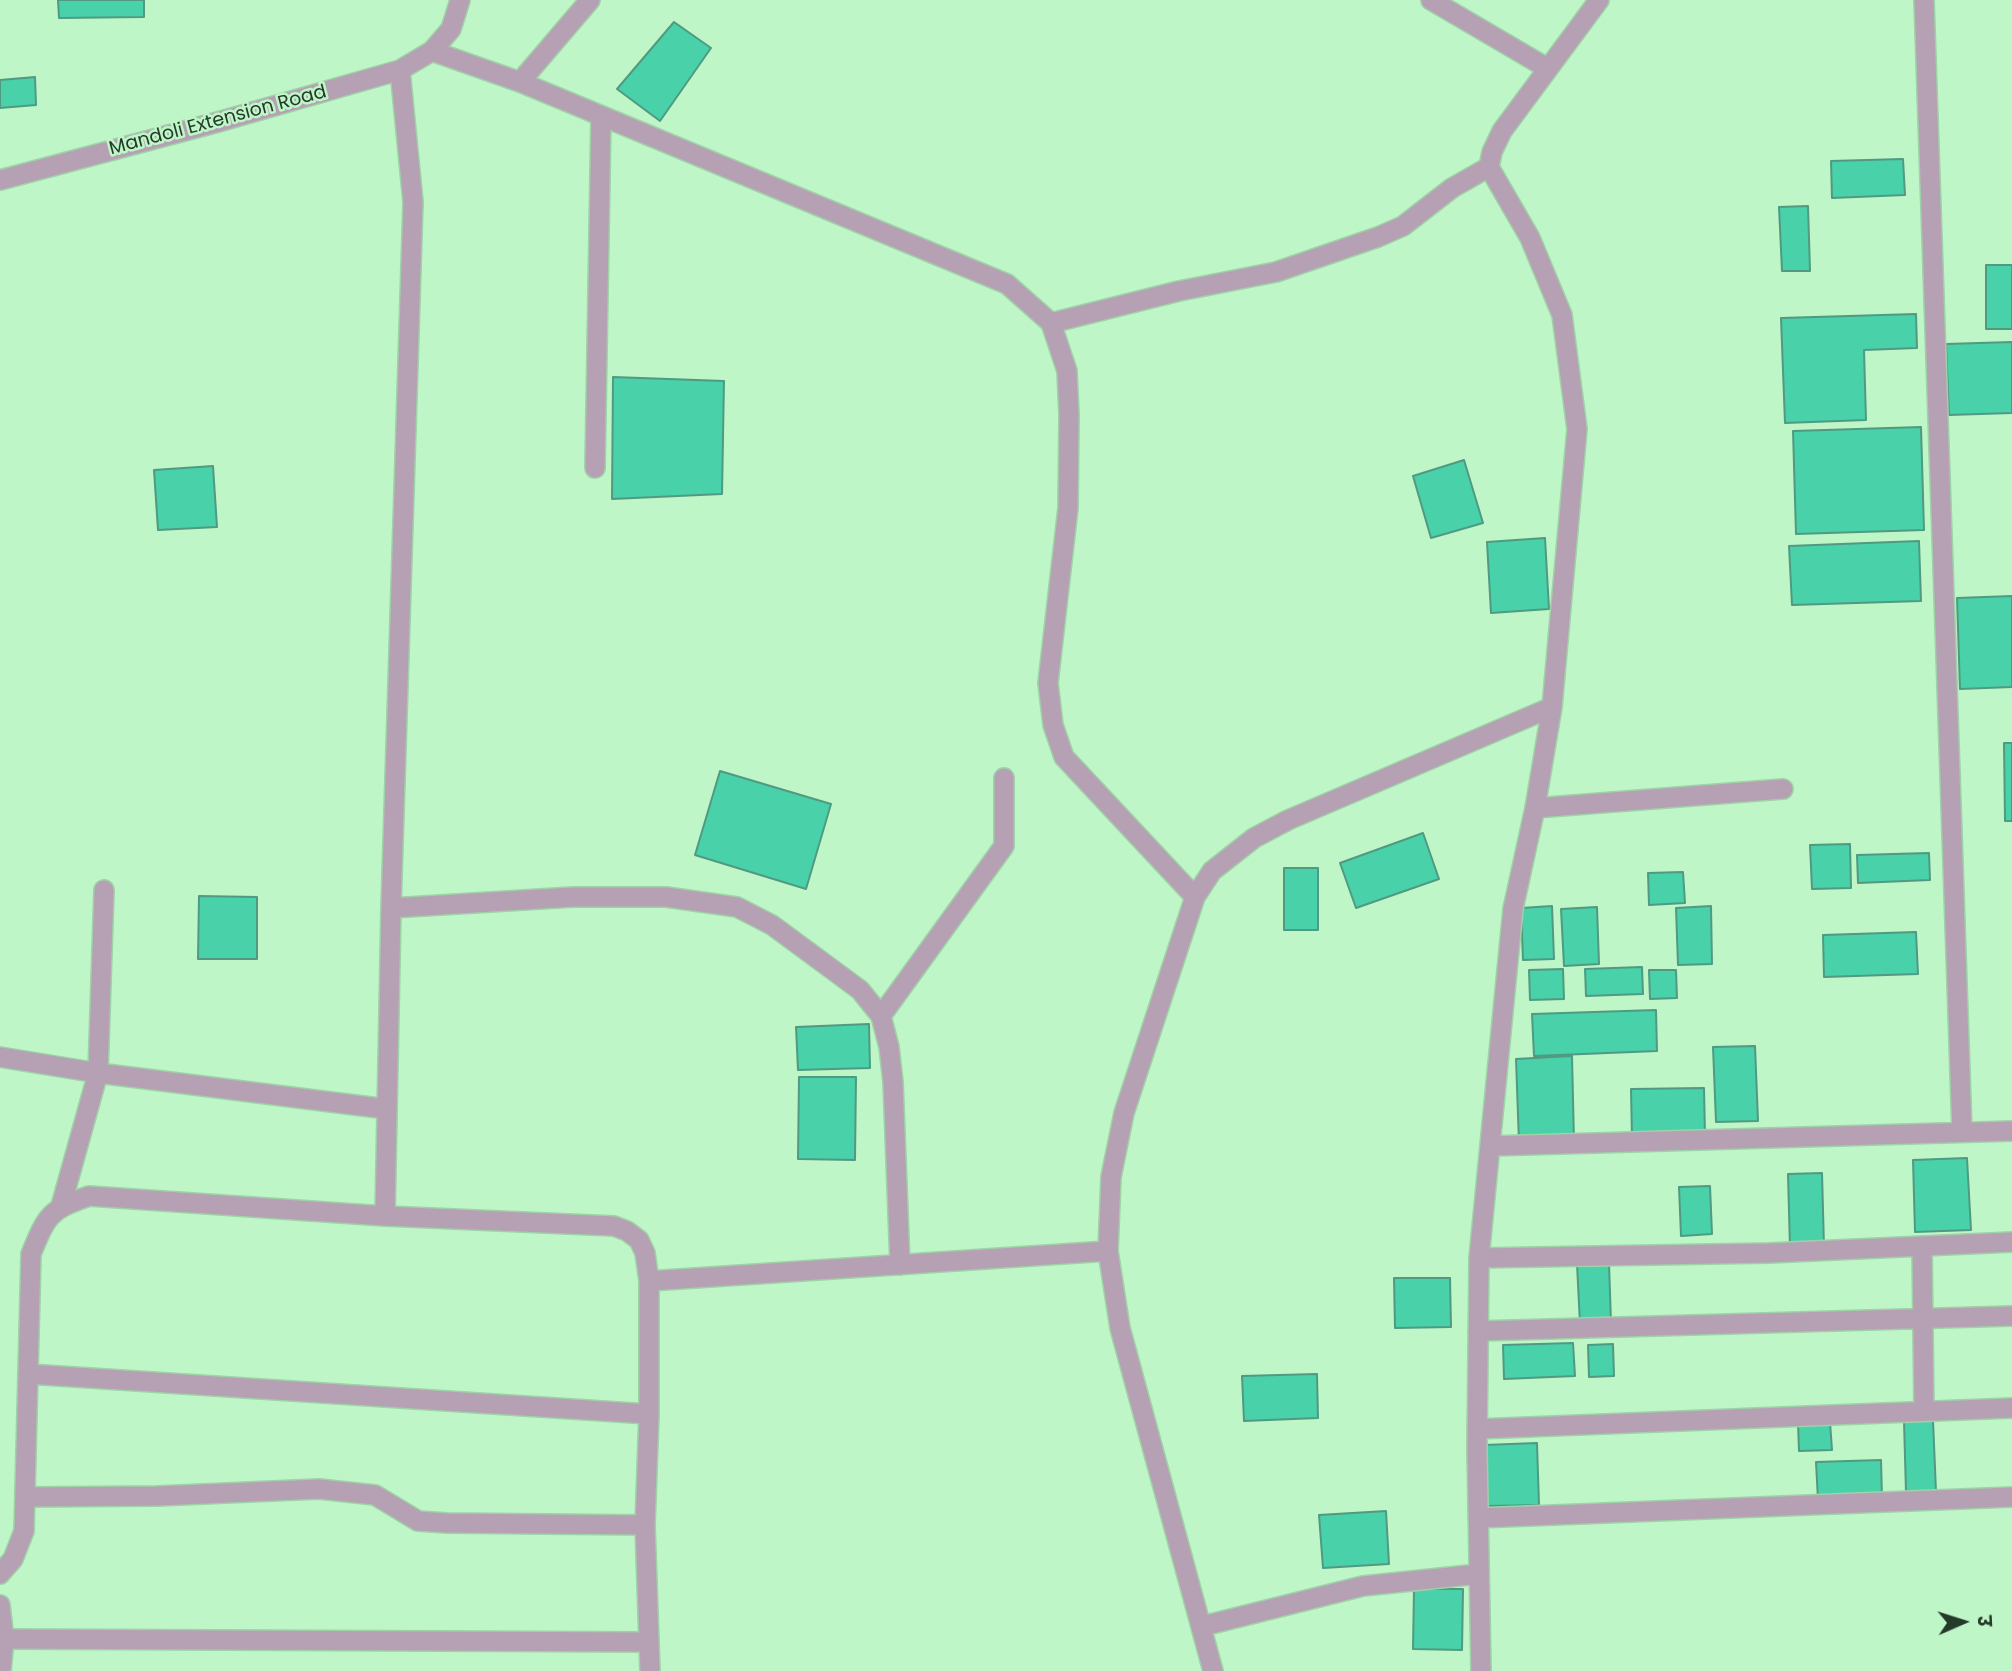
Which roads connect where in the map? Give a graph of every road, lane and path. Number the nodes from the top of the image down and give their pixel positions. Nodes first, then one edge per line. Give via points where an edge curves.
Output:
1 (460, 0) edge
2 (590, 0) edge
3 (1431, 0) edge
4 (1599, 0) edge
5 (1924, 0) edge
6 (432, 51) junction
7 (1548, 68) junction
8 (400, 70) junction
9 (520, 82) junction
10 (601, 116) junction
11 (1489, 167) junction
12 (0, 180) edge
13 (1051, 323) junction
14 (595, 468) dead end
15 (1552, 707) junction
16 (1004, 778) dead end
17 (1783, 789) dead end
18 (1535, 808) junction
19 (104, 890) dead end
20 (1195, 897) junction
21 (391, 908) junction
22 (881, 1016) junction
23 (0, 1057) edge
24 (98, 1073) junction
25 (387, 1109) junction
26 (2012, 1131) edge
27 (1962, 1132) junction
28 (1491, 1146) junction
29 (61, 1206) junction
30 (385, 1216) junction
31 (2012, 1242) edge
32 (1922, 1246) junction
33 (1108, 1251) junction
34 (1479, 1258) junction
35 (900, 1265) junction
36 (649, 1281) junction
37 (2012, 1316) edge
38 (1922, 1319) junction
39 (1478, 1331) junction
40 (28, 1374) junction
41 (2012, 1408) edge
42 (1924, 1411) junction
43 (649, 1414) junction
44 (1477, 1429) junction
45 (26, 1497) junction
46 (2012, 1497) edge
47 (1478, 1518) junction
48 (645, 1525) junction
49 (0, 1574) edge
50 (1479, 1574) junction
51 (0, 1605) edge
52 (1203, 1626) junction
53 (4, 1639) junction
54 (649, 1642) junction
55 (1, 1671) edge
56 (650, 1671) edge
57 (1213, 1671) edge
58 (1481, 1671) edge

1 - 6 street via 451,29
2 - 9 street
3 - 7 street
4 - 7 street
5 - 27 street
6 - 8 street, Mandoli Extension Road
6 - 9 street
7 - 11 street via 1502,131
8 - 12 street, Mandoli Extension Road
8 - 21 street via 413,202
9 - 10 street
10 - 13 street via 1007,284
10 - 14 street
11 - 13 street via 1452,188 1403,226 1378,237 1276,272
11 - 15 street via 1530,239 1562,315 1577,429
13 - 20 street via 1067,371 1069,415 1068,508 1048,683 1053,726 1064,757
15 - 18 street
15 - 20 street via 1287,820 1254,838 1212,871
16 - 22 street via 1004,846
17 - 18 street
18 - 28 street via 1513,909
19 - 24 street
20 - 33 street via 1124,1113 1111,1177
21 - 22 street via 573,897 666,897 737,907 772,925 860,990
21 - 25 street
22 - 35 street via 892,1082
23 - 24 street
24 - 25 street
24 - 29 street
25 - 30 street
26 - 27 street
27 - 28 street
28 - 34 street
29 - 30 street via 89,1196
29 - 40 street via 43,1224 31,1254
30 - 36 street via 614,1226 639,1240
31 - 32 street
32 - 34 street
32 - 38 street
33 - 35 street
33 - 52 street via 1120,1328
34 - 39 street
35 - 36 street
36 - 43 street
37 - 38 street
38 - 39 street
38 - 42 street
39 - 44 street
40 - 43 street
40 - 45 street
41 - 42 street
42 - 44 street
43 - 48 street
44 - 47 street
45 - 48 street via 319,1489 375,1494 418,1521
45 - 49 street via 24,1531 13,1559
46 - 47 street
47 - 50 street
48 - 54 street
50 - 52 street via 1363,1586
50 - 58 street
51 - 53 street
52 - 57 street
53 - 54 street
53 - 55 street
54 - 56 street

